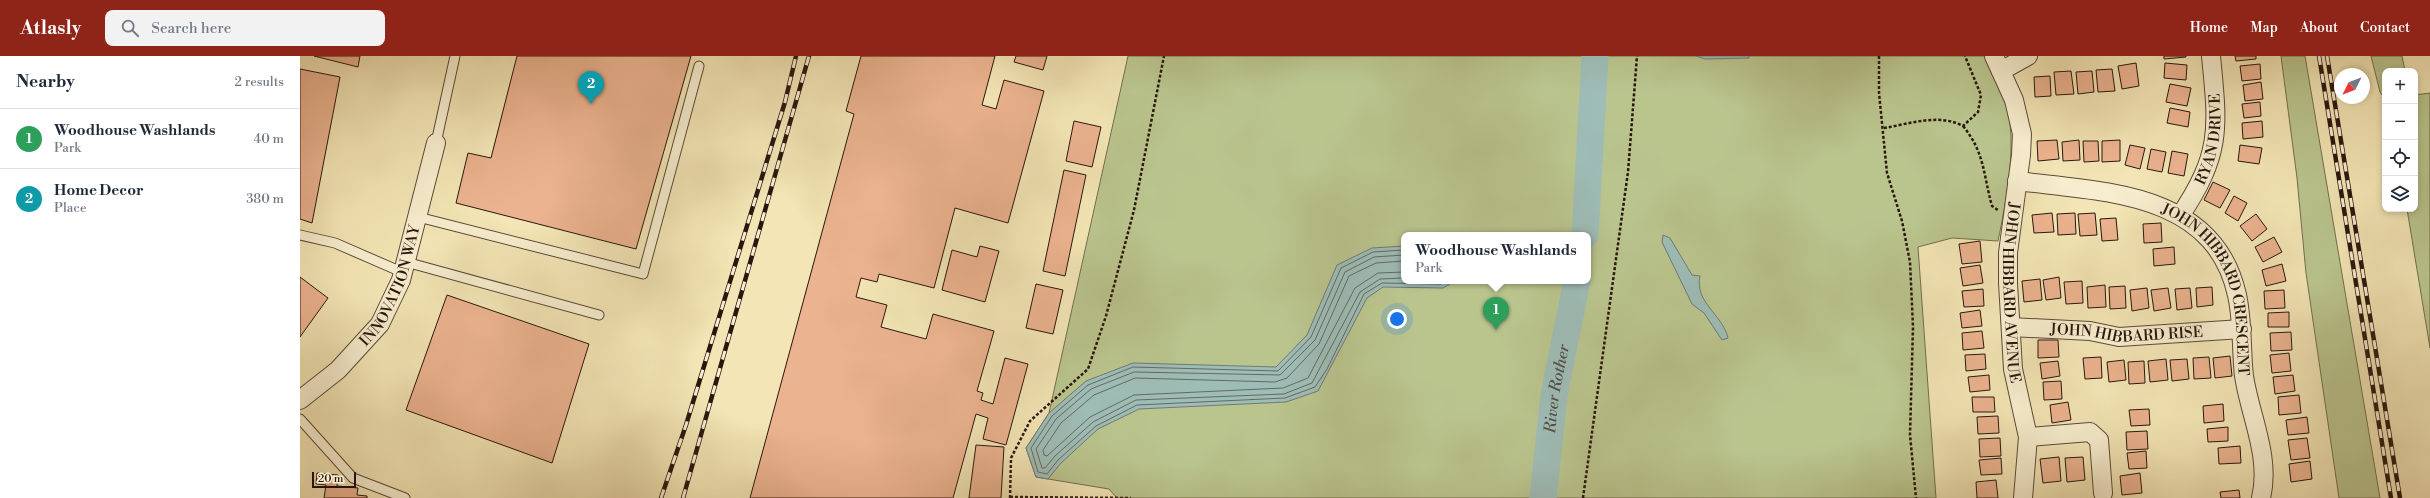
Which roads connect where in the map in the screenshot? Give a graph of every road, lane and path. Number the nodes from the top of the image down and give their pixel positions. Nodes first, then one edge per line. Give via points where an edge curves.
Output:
1 (455, 56) edge
2 (1164, 56) edge
3 (1637, 56) edge
4 (1878, 56) edge
5 (1966, 56) edge
6 (2028, 56) edge
7 (2211, 56) edge
8 (1997, 64) edge
9 (699, 66) dead end
10 (1963, 126) junction
11 (1884, 128) junction
12 (436, 143) joint
13 (2017, 181) junction
14 (2012, 216) junction
15 (2180, 216) junction
16 (418, 217) junction
17 (300, 235) edge
18 (405, 268) junction
19 (599, 315) dead end
20 (2011, 327) junction
21 (2242, 329) junction
22 (300, 400) edge
23 (300, 419) edge
24 (2028, 437) junction
25 (2103, 493) dead end
26 (1010, 497) edge
27 (405, 498) edge
28 (1131, 498) edge
29 (1583, 498) edge
30 (1916, 498) edge
31 (2023, 498) edge
32 (2261, 498) edge

1 - 12 lane
2 - 26 path via 1134,210 1106,316 1088,369 1030,420 1011,458
3 - 29 path via 1628,172
4 - 11 path via 1879,93
5 - 10 path via 1981,95 1978,112
6 - 8 street
7 - 15 street, RYAN DRIVE via 2216,109 2214,150 2205,174
8 - 13 street, JOHN HIBBARD AVENUE via 2014,100 2022,134
9 - 16 lane via 643,274
10 - 11 path via 1945,119
10 - 14 path via 1973,138 1982,158 1992,206
11 - 30 path via 1886,173 1902,221 1910,262 1910,435
12 - 16 street, INNOVATION WAY
13 - 14 street, JOHN HIBBARD AVENUE
13 - 15 street, JOHN HIBBARD CRESCENT via 2111,192 2132,197
14 - 20 street, JOHN HIBBARD AVENUE via 2008,283
15 - 21 street, JOHN HIBBARD CRESCENT via 2197,225 2222,255 2237,295
16 - 18 street, INNOVATION WAY
17 - 18 lane via 336,242
18 - 19 lane
18 - 22 street, INNOVATION WAY via 380,324 338,370
20 - 21 street, JOHN HIBBARD RISE via 2090,331 2119,337
20 - 24 street, JOHN HIBBARD AVENUE via 2013,369
21 - 32 street, JOHN HIBBARD CRESCENT via 2244,375 2263,468 2264,487
23 - 27 lane via 353,478
24 - 25 street via 2090,432 2095,434 2099,440
24 - 31 street, JOHN HIBBARD AVENUE
26 - 28 path

